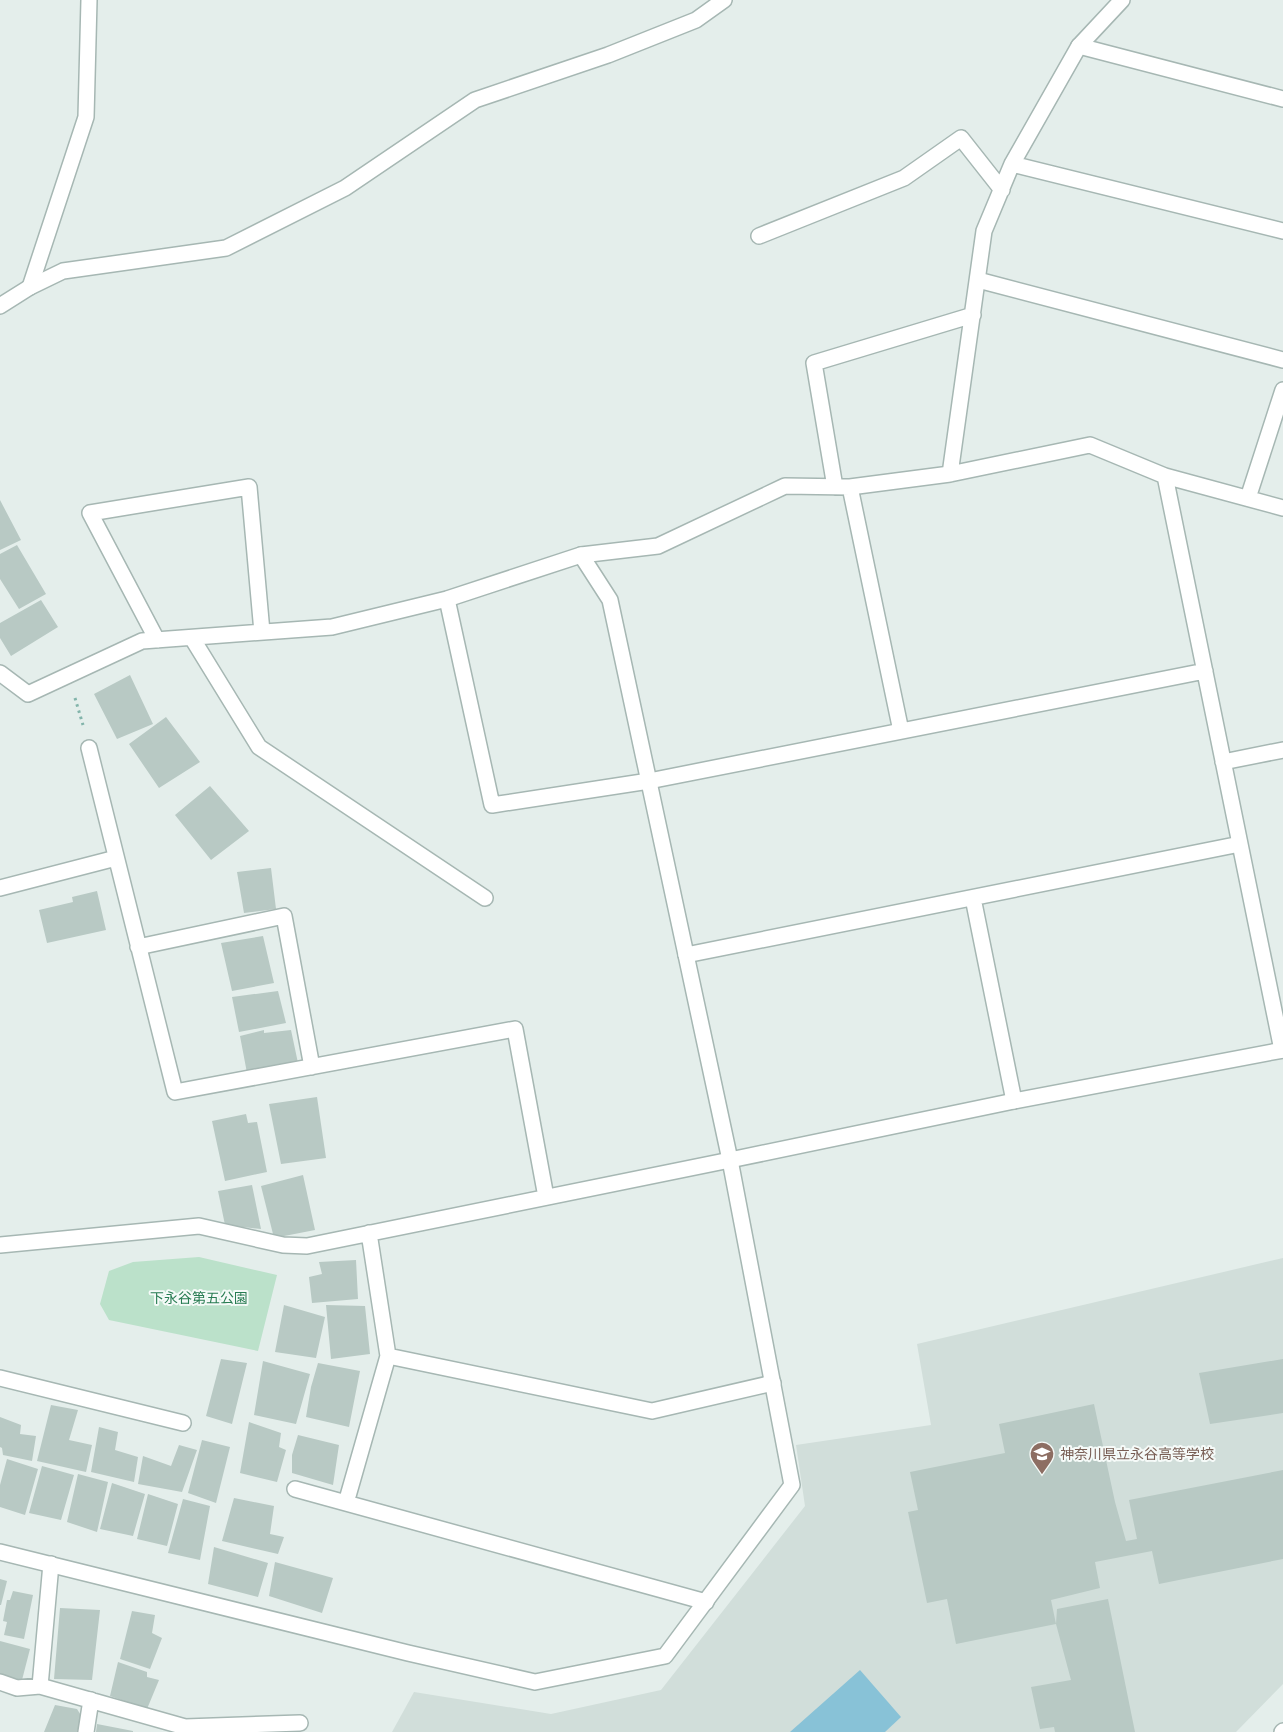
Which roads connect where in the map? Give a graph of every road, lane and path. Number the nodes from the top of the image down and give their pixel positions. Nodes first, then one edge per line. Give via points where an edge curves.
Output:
1 (89, 0) edge
2 (724, 0) edge
3 (1122, 0) edge
4 (1079, 46) junction
5 (1283, 99) edge
6 (1012, 164) junction
7 (1002, 190) junction
8 (1283, 231) edge
9 (759, 236) dead end
10 (978, 280) junction
11 (30, 287) junction
12 (0, 306) edge
13 (973, 316) junction
14 (1283, 360) edge
15 (1283, 390) edge
16 (950, 474) junction
17 (1165, 476) junction
18 (843, 487) junction
19 (1248, 498) junction
20 (1283, 508) edge
21 (581, 555) junction
22 (447, 599) junction
23 (262, 632) junction
24 (192, 638) junction
25 (157, 640) junction
26 (1204, 671) junction
27 (0, 673) edge
28 (69, 675) junction
29 (901, 732) junction
30 (89, 748) joint
31 (1283, 750) edge
32 (1223, 762) junction
33 (650, 782) junction
34 (1240, 844) junction
35 (116, 858) junction
36 (0, 888) edge
37 (485, 898) dead end
38 (973, 898) junction
39 (138, 947) junction
40 (686, 955) junction
41 (1283, 1051) edge
42 (312, 1067) junction
43 (1014, 1101) junction
44 (730, 1160) junction
45 (546, 1197) junction
46 (369, 1233) junction
47 (0, 1245) edge
48 (388, 1356) junction
49 (0, 1378) edge
50 (773, 1383) junction
51 (183, 1423) dead end
52 (295, 1489) dead end
53 (346, 1504) junction
54 (0, 1552) edge
55 (51, 1564) junction
56 (706, 1602) junction
57 (0, 1682) edge
58 (40, 1686) junction
59 (91, 1700) junction
60 (300, 1723) dead end
61 (86, 1732) edge

1 - 11 street via 86,117
2 - 11 street via 696,20 679,27 475,100 345,188 226,248 63,272
3 - 4 street
4 - 5 street
4 - 6 street
6 - 7 street
6 - 8 street
7 - 9 street via 961,138 904,178
7 - 10 street via 984,231
10 - 13 street
10 - 14 street
11 - 12 street
13 - 16 street
13 - 18 street via 814,362
15 - 19 street
16 - 17 street via 1090,445
16 - 18 street
17 - 19 street
17 - 26 street
18 - 21 street via 785,486 658,546
18 - 29 street
19 - 20 street
21 - 22 street
21 - 33 street via 610,600
22 - 23 street via 332,627
22 - 33 street via 492,805
23 - 24 street
23 - 25 street via 249,487 90,513
24 - 25 street
24 - 37 street via 259,747
25 - 28 street via 142,641
26 - 29 street
26 - 32 street
27 - 28 street via 28,694
28 - 30 path
29 - 33 street
30 - 35 street
31 - 32 street
32 - 34 street
33 - 40 street
34 - 38 street
34 - 41 street
35 - 36 street
35 - 39 street
38 - 40 street
38 - 43 street
39 - 42 street via 175,1092
39 - 42 street via 284,916
40 - 44 street
41 - 43 street
42 - 45 street via 515,1028
43 - 44 street
44 - 45 street
44 - 50 street
45 - 46 street
46 - 47 street via 307,1246 283,1245 199,1226
46 - 48 street
48 - 50 street via 652,1412
48 - 53 street
49 - 51 street
50 - 56 street via 792,1485
52 - 53 street
53 - 56 street
54 - 55 street
55 - 56 street via 536,1682 665,1656
55 - 58 street
57 - 58 street via 17,1688
58 - 59 street
59 - 60 street via 185,1727
59 - 61 street

